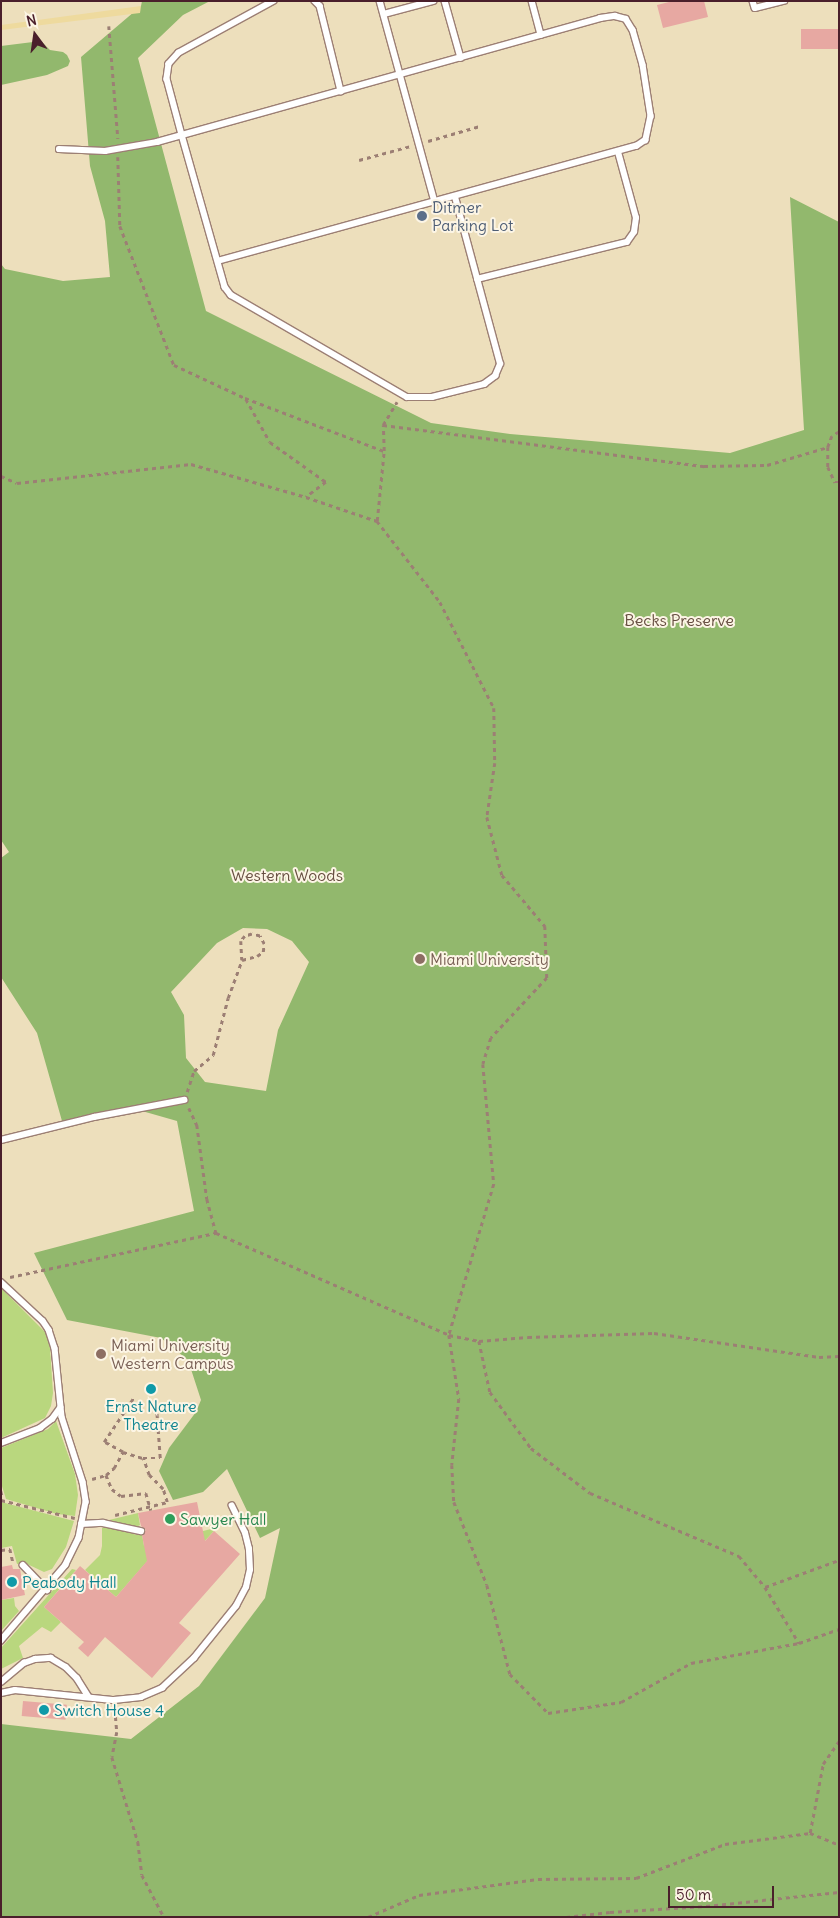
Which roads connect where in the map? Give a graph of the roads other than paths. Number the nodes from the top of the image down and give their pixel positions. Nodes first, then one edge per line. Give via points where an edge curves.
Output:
1 (274, 1) edge
2 (316, 1) edge
3 (380, 1) edge
4 (434, 1) edge
5 (445, 1) edge
6 (532, 1) edge
7 (753, 1) edge
8 (784, 1) edge
9 (384, 14) junction
10 (541, 35) junction
11 (461, 58) junction
12 (400, 75) junction
13 (341, 91) junction
14 (182, 135) junction
15 (59, 149) dead end
16 (618, 152) junction
17 (455, 197) junction
18 (435, 202) junction
19 (219, 261) junction
20 (477, 279) junction
21 (184, 1100) road end
22 (1, 1140) edge
23 (1, 1280) edge
24 (60, 1408) junction
25 (1, 1443) edge
26 (232, 1506) dead end
27 (81, 1524) junction
28 (142, 1531) dead end
29 (23, 1565) road end
30 (47, 1590) junction
31 (1, 1641) edge
32 (1, 1682) edge
33 (1, 1693) edge
34 (89, 1697) junction

1 - 14 lane via 179,53 169,64 168,80
2 - 13 lane via 320,6
3 - 9 lane
4 - 9 lane
5 - 11 lane
6 - 10 lane
7 - 8 lane via 755,8
9 - 12 lane
10 - 11 lane
10 - 16 lane via 600,18 615,16 626,19 633,30 643,65 652,116 646,140
11 - 12 lane
12 - 13 lane
12 - 18 lane
13 - 14 lane
14 - 15 lane via 105,151
14 - 19 lane
16 - 17 lane
16 - 20 lane via 636,218 634,232 627,242
17 - 18 lane
17 - 20 lane
18 - 19 lane
19 - 20 lane via 225,287 232,295 407,397 432,397 484,384 494,376 500,364
21 - 22 lane via 94,1117
23 - 24 lane via 49,1330 55,1348
24 - 25 lane via 40,1428
24 - 27 lane via 83,1482 86,1502
26 - 34 lane via 246,1533 250,1570 236,1606 194,1658 162,1688 141,1697 114,1700
27 - 28 lane via 103,1522
27 - 30 lane via 79,1538 66,1565
29 - 30 lane
30 - 31 lane
32 - 34 lane via 24,1663 51,1658 77,1678
33 - 34 lane via 15,1690

